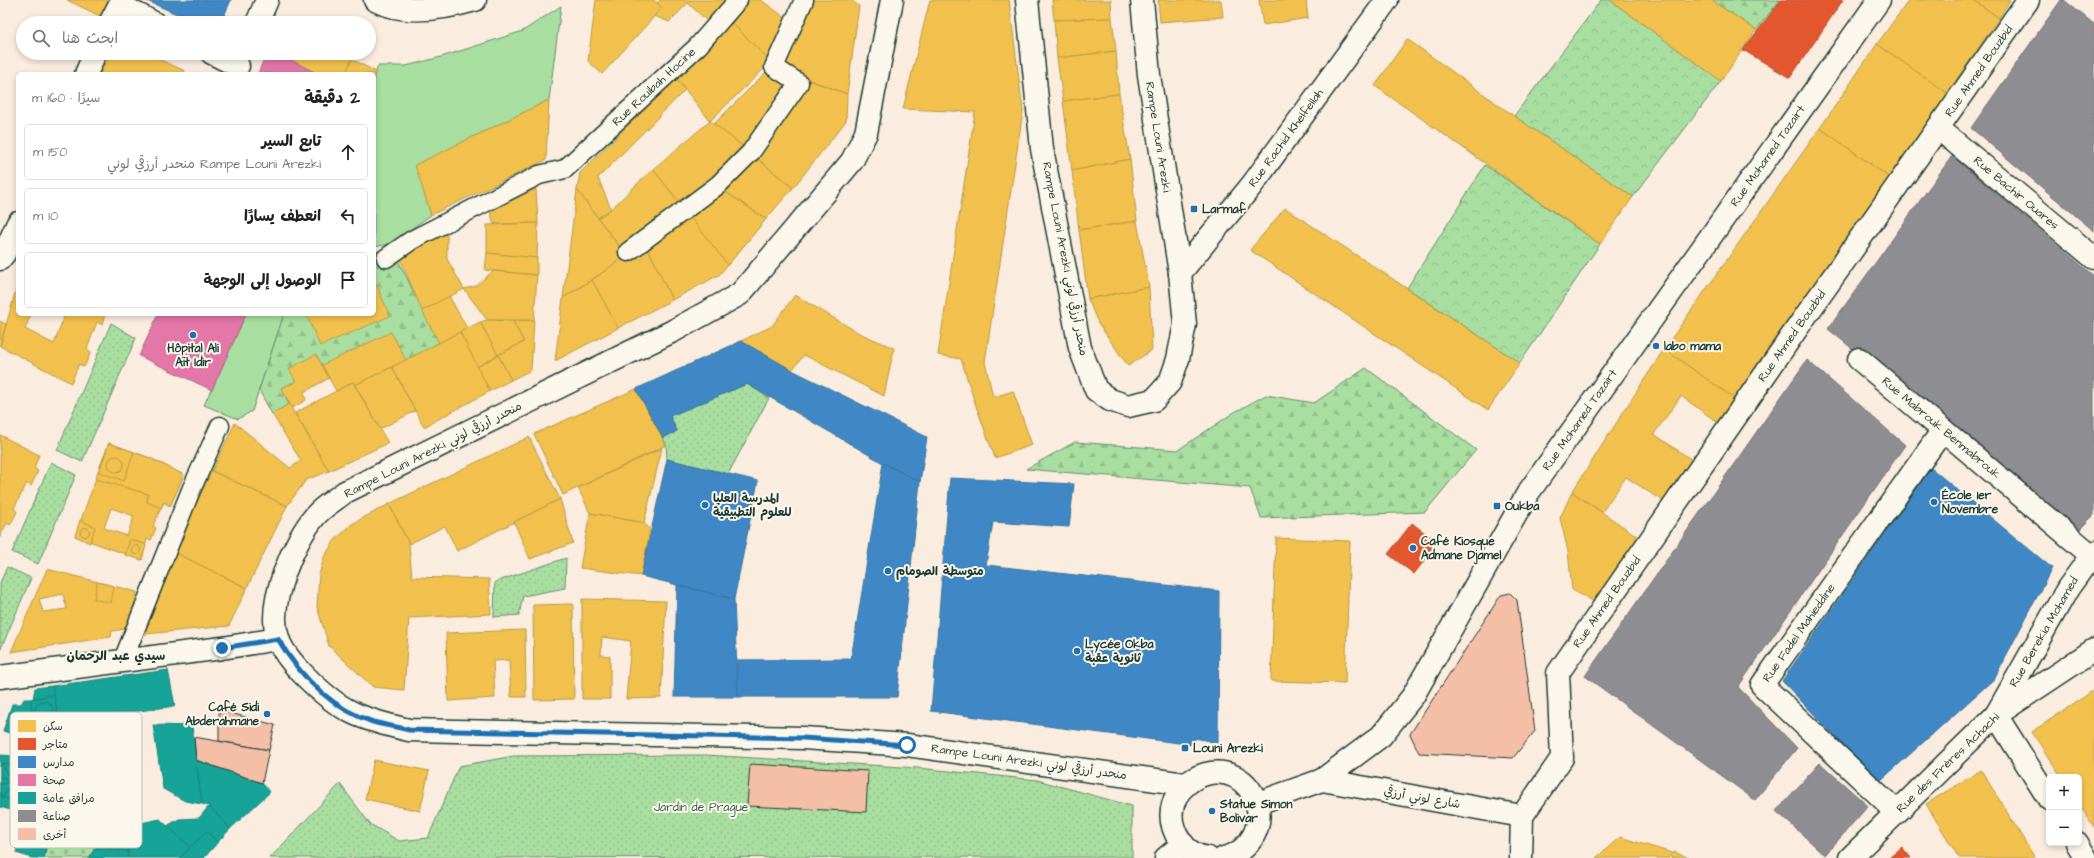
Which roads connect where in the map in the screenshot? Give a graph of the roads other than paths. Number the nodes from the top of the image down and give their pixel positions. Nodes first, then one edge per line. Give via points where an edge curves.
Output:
1 (267, 0) edge
2 (375, 0) edge
3 (475, 0) edge
4 (738, 0) edge
5 (804, 0) edge
6 (892, 0) edge
7 (1026, 0) edge
8 (1142, 0) edge
9 (1387, 0) edge
10 (1879, 0) edge
11 (2028, 0) edge
12 (117, 9) edge
13 (136, 16) edge
14 (260, 16) edge
15 (92, 60) edge
16 (229, 60) edge
17 (239, 64) edge
18 (87, 72) edge
19 (1938, 128) junction
20 (16, 227) edge
21 (628, 252) dead end
22 (386, 258) dead end
23 (2094, 258) edge
24 (0, 259) edge
25 (1180, 273) junction
26 (1859, 359) dead end
27 (220, 426) dead end
28 (1943, 430) junction
29 (2093, 556) edge
30 (278, 639) junction
31 (2094, 650) edge
32 (123, 660) junction
33 (0, 677) edge
34 (1996, 715) junction
35 (1322, 780) junction
36 (1185, 784) junction
37 (2046, 794) edge
38 (1258, 803) junction
39 (1897, 812) junction
40 (1522, 816) junction
41 (2079, 846) edge
42 (1175, 851) edge
43 (1238, 855) edge
44 (1208, 858) edge
45 (1521, 858) edge
46 (1850, 858) edge
47 (2086, 858) edge

1 - 14 street
2 - 3 street via 384,5 411,9 446,8
4 - 22 street, Rue Rouibah Hocine via 698,46 565,169 539,175 412,240
5 - 21 street via 774,67 798,83 751,152 718,185
6 - 30 street, Rampe Louni Arezki منحدر أرزقي لوني via 866,133 852,161 740,294 673,331 345,492 317,515 294,550 280,584 277,600 275,621
7 - 25 street, Rampe Louni Arezki منحدر أرزقي لوني via 1042,149 1080,348 1096,390 1110,400 1128,406 1154,400 1170,382 1185,324
8 - 25 street, Rampe Louni Arezki via 1149,75
9 - 25 street, Rue Rachid Khelfellah via 1252,185
10 - 35 street, Rue Mohamed Tazairt via 1528,493 1413,696 1381,736
11 - 19 street, Rue Ahmed Bouzbid
12 - 13 street
15 - 18 street
16 - 17 street
19 - 23 street, Rue Bachir Ouares
19 - 40 street, Rue Ahmed Bouzbid via 1558,673 1562,758
20 - 24 street
26 - 28 street, Rue Mabrouk Benmabrouk
27 - 32 street via 191,490
28 - 29 street, Rue Mabrouk Benmabrouk
28 - 39 street, Rue Fadel Mahieddine via 1762,685
29 - 34 street, Rue Berekia Mohamed via 2068,588
30 - 32 street
30 - 36 street, Rampe Louni Arezki منحدر أرزقي لوني via 296,668 328,699 341,708 373,722 409,730 763,736 907,745
31 - 34 street, Rue des Frères Achachi
32 - 33 street
34 - 37 street
34 - 39 street, Rue des Frères Achachi
35 - 38 street, Rue Mohamed Tazairt
35 - 40 street, شارع لوني أرزقي
36 - 38 street via 1198,776 1214,772 1230,774 1244,782
36 - 42 street via 1174,800 1172,812
38 - 43 street via 1257,829 1250,842
39 - 46 street, Rue des Frères Achachi
40 - 45 street
41 - 47 street
42 - 44 street

